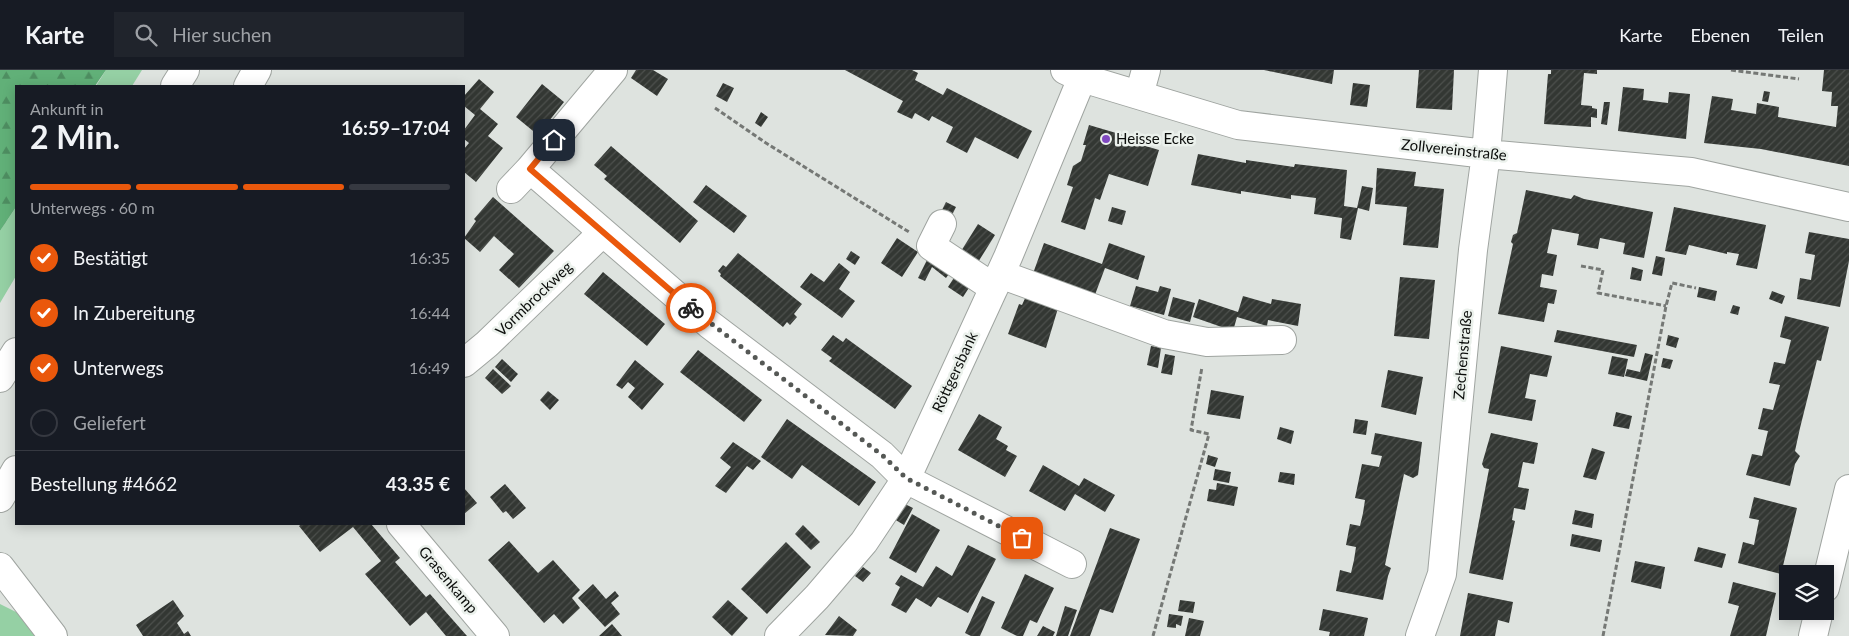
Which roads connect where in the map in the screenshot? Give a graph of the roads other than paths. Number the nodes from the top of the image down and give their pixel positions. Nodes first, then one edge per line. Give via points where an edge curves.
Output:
1 (185, 70) edge
2 (257, 70) edge
3 (613, 70) edge
4 (1492, 70) edge
5 (1073, 74) edge
6 (1143, 83) edge
7 (176, 85) edge
8 (249, 85) edge
9 (1486, 154) junction
10 (530, 169) junction
11 (512, 189) dead end
12 (1849, 207) edge
13 (602, 233) junction
14 (936, 235) road end
15 (997, 281) junction
16 (1282, 340) dead end
17 (15, 354) edge
18 (465, 361) edge
19 (0, 378) edge
20 (15, 472) edge
21 (906, 478) junction
22 (1849, 490) edge
23 (0, 498) edge
24 (402, 525) edge
25 (1072, 564) dead end
26 (1831, 565) edge
27 (0, 568) edge
28 (1817, 620) edge
29 (53, 636) edge
30 (495, 636) edge
31 (779, 636) edge
32 (1420, 636) edge
33 (1813, 636) edge

1 - 7 main road
2 - 8 main road
3 - 10 main road
4 - 9 main road, Zechenstraße
5 - 6 main road, Zollvereinstraße
5 - 15 main road, Röttgersbank
6 - 9 main road, Zollvereinstraße via 1238,125
9 - 12 main road, Zollvereinstraße via 1691,172
9 - 32 main road, Zechenstraße via 1473,250 1442,574
10 - 11 main road
10 - 13 main road
13 - 18 main road, Vormbrockweg
13 - 21 main road via 709,324 882,455
14 - 15 main road
15 - 16 main road via 1164,334 1207,342
15 - 21 main road, Röttgersbank
17 - 19 main road
20 - 23 main road
21 - 25 main road
21 - 31 main road, Röttgersbank via 864,542
22 - 26 main road
24 - 30 main road, Grasenkamp
27 - 29 main road
28 - 33 main road

